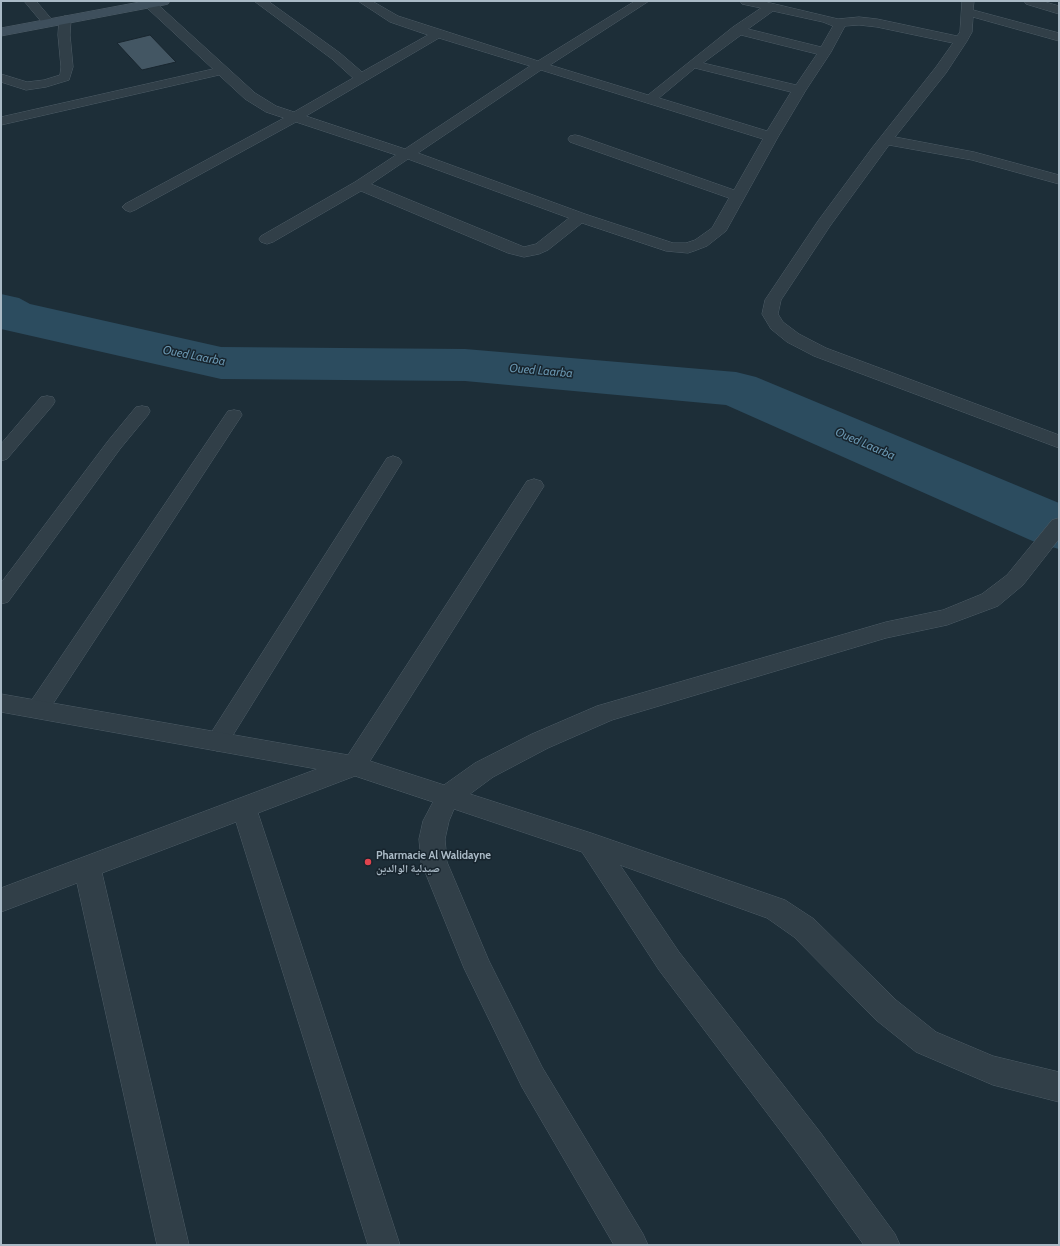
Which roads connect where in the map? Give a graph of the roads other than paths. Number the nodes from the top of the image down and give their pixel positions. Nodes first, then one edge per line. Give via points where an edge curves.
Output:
1 (30, 1) edge
2 (164, 1) edge
3 (260, 1) edge
4 (364, 1) edge
5 (642, 1) edge
6 (746, 1) edge
7 (1030, 1) edge
8 (150, 4) junction
9 (770, 7) junction
10 (968, 7) edge
11 (1059, 10) edge
12 (65, 19) junction
13 (48, 22) junction
14 (837, 23) junction
15 (737, 30) junction
16 (1, 32) edge
17 (438, 34) junction
18 (1059, 37) edge
19 (961, 41) junction
20 (825, 52) junction
21 (693, 64) junction
22 (539, 66) junction
23 (222, 71) junction
24 (1, 78) edge
25 (361, 78) junction
26 (799, 90) junction
27 (649, 100) junction
28 (295, 117) junction
29 (1, 121) edge
30 (771, 137) junction
31 (575, 139) dead end
32 (886, 140) junction
33 (407, 154) junction
34 (1059, 180) edge
35 (360, 186) junction
36 (737, 196) junction
37 (130, 208) dead end
38 (580, 217) junction
39 (267, 239) dead end
40 (47, 401) dead end
41 (142, 411) dead end
42 (234, 415) dead end
43 (1059, 442) edge
44 (1, 455) edge
45 (393, 462) dead end
46 (534, 486) dead end
47 (1054, 532) edge
48 (1, 597) edge
49 (1, 703) edge
50 (37, 710) junction
51 (218, 742) junction
52 (354, 766) junction
53 (448, 796) junction
54 (244, 808) junction
55 (591, 844) junction
56 (87, 867) junction
57 (1, 900) edge
58 (1059, 1087) edge
59 (173, 1245) edge
60 (384, 1245) edge
61 (632, 1245) edge
62 (884, 1245) edge

1 - 13 street
2 - 8 street
3 - 25 street via 336,56
4 - 17 street via 394,19
5 - 22 street
6 - 9 street
7 - 11 street
8 - 12 street
8 - 23 street
9 - 14 street
9 - 15 street
10 - 18 street
10 - 19 street via 966,32
12 - 13 street
12 - 24 lane via 65,77 26,86
13 - 16 street
14 - 19 street via 877,23
14 - 20 street via 840,26
15 - 20 street
15 - 21 street
17 - 22 street
17 - 25 street
19 - 32 street via 942,70
20 - 26 street
21 - 26 street
21 - 27 street
22 - 27 street
22 - 33 street
23 - 28 street via 259,103
23 - 29 street
25 - 28 street
26 - 30 street
27 - 30 street
28 - 33 street
28 - 37 street
30 - 36 street
31 - 36 street
32 - 34 street via 974,156
32 - 43 street via 823,224 773,300 770,314 777,325 793,338 820,352
33 - 35 street
33 - 38 street
35 - 38 street via 524,252 542,247
35 - 39 street
36 - 38 street via 718,230 701,243 688,248 672,248
40 - 44 lane
41 - 48 lane
42 - 50 lane
45 - 51 lane
46 - 52 street
47 - 53 street via 1015,580 990,600 947,617 886,630 605,713 540,741 484,770
49 - 50 street
50 - 51 street
51 - 52 street
52 - 53 street
52 - 54 street
53 - 55 street
53 - 61 street via 436,821 432,839 434,862 478,968 532,1077
54 - 56 street
54 - 60 street
55 - 58 street via 776,909 804,928 886,1010 926,1042 993,1070
55 - 62 street via 669,961
56 - 57 street
56 - 59 street

